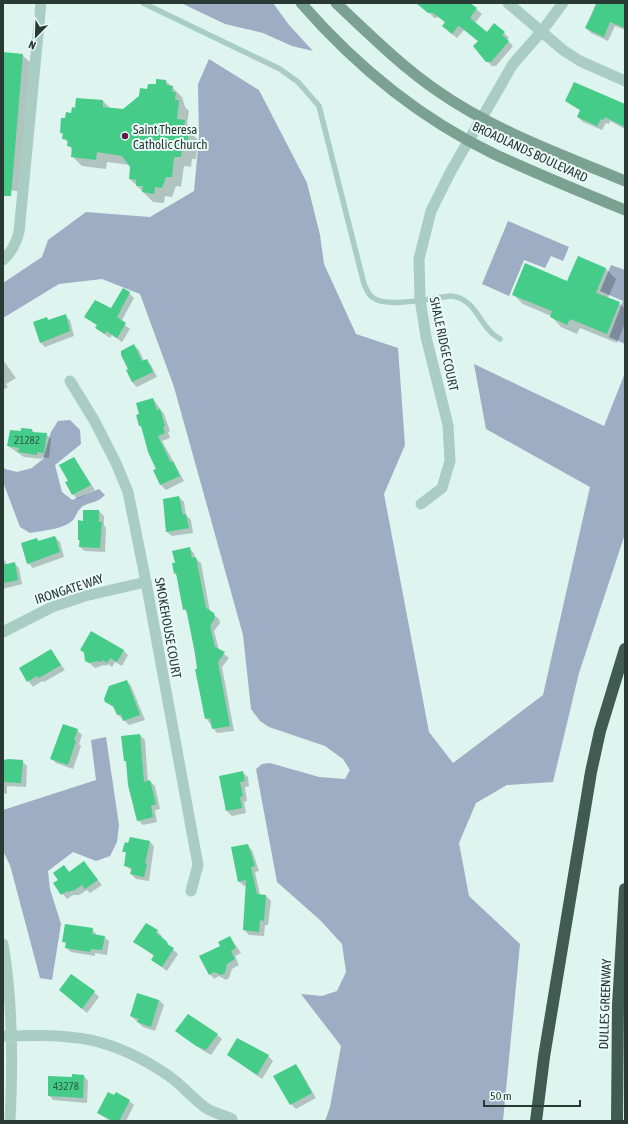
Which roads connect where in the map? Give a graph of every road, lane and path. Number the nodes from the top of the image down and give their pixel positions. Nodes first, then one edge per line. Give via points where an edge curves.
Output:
1 (41, 3) edge
2 (143, 3) edge
3 (301, 3) edge
4 (336, 3) edge
5 (508, 3) edge
6 (563, 3) edge
7 (542, 31) junction
8 (625, 81) edge
9 (481, 117) junction
10 (468, 140) junction
11 (625, 181) edge
12 (625, 210) edge
13 (3, 260) edge
14 (420, 299) junction
15 (500, 338) dead end
16 (70, 382) dead end
17 (421, 504) dead end
18 (146, 582) junction
19 (3, 632) edge
20 (625, 649) edge
21 (625, 889) edge
22 (191, 891) dead end
23 (3, 944) edge
24 (7, 1036) edge
25 (232, 1119) dead end
26 (10, 1121) edge
27 (536, 1121) edge
28 (617, 1121) edge

1 - 13 street via 19,232 12,252
2 - 14 lane via 280,69 298,82 319,106 364,284 371,297 393,304
3 - 10 main road, BROADLANDS BOULEVARD via 360,65 424,114
4 - 9 main road, BROADLANDS BOULEVARD via 402,64 440,93
5 - 7 street
6 - 7 street, SHALE RIDGE COURT
7 - 8 street via 580,61
7 - 9 street, SHALE RIDGE COURT via 513,64
9 - 10 street, SHALE RIDGE COURT
9 - 11 main road, BROADLANDS BOULEVARD
10 - 12 main road, BROADLANDS BOULEVARD
10 - 14 street, SHALE RIDGE COURT via 431,211 419,259
14 - 15 lane via 460,297 470,303 492,334
14 - 17 street, SHALE RIDGE COURT via 426,337 448,425 450,461 442,488
16 - 18 street, SMOKEHOUSE COURT via 94,420 128,492
18 - 19 street, IRONGATE WAY via 85,596 52,607
18 - 22 street, SMOKEHOUSE COURT via 198,865
20 - 27 highway via 606,709 591,772 544,1057
21 - 28 highway, DULLES GREENWAY via 618,1005
23 - 24 street via 8,979
24 - 25 street via 83,1038 118,1048 144,1059 171,1077 207,1109
24 - 26 street

